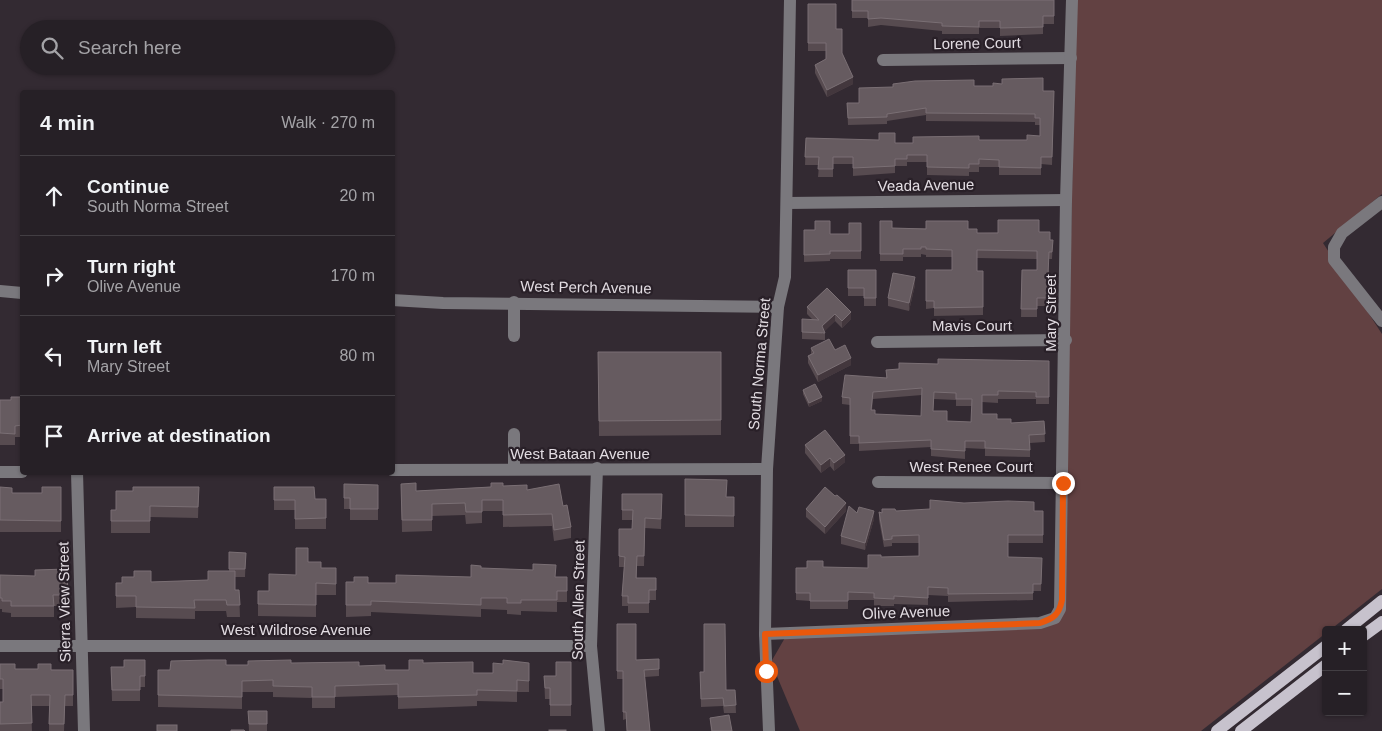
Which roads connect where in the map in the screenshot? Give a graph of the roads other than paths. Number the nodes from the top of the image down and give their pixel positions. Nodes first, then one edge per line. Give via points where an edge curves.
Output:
1 (790, 0) edge
2 (1072, 0) edge
3 (1071, 58) junction
4 (883, 60) dead end
5 (1066, 200) junction
6 (1382, 202) edge
7 (787, 203) junction
8 (0, 291) edge
9 (20, 293) edge
10 (395, 300) edge
11 (514, 302) junction
12 (778, 307) junction
13 (1382, 320) edge
14 (514, 336) dead end
15 (1066, 340) junction
16 (877, 342) dead end
17 (514, 434) dead end
18 (597, 468) junction
19 (514, 469) junction
20 (768, 469) junction
21 (395, 470) edge
22 (0, 472) edge
23 (20, 472) edge
24 (77, 475) edge
25 (878, 482) dead end
26 (1063, 483) junction
27 (1382, 602) edge
28 (1047, 620) joint
29 (1382, 622) edge
30 (1351, 626) edge
31 (1367, 633) edge
32 (765, 634) junction
33 (81, 645) junction
34 (0, 646) edge
35 (591, 646) junction
36 (1322, 649) edge
37 (1322, 668) edge
38 (84, 731) edge
39 (599, 731) edge
40 (769, 731) edge
41 (1218, 731) edge
42 (1241, 731) edge

1 - 7 street, South Norma Street
2 - 3 street, Mary Street
3 - 4 street, Lorene Court
3 - 5 street, Mary Street
5 - 7 street, Veada Avenue
5 - 15 street, Mary Street
6 - 13 street via 1342,233 1334,247 1334,260
7 - 12 street, South Norma Street via 784,276
8 - 9 street
10 - 11 street, West Perch Avenue
11 - 12 street, West Perch Avenue
11 - 14 street
12 - 20 street, South Norma Street
15 - 16 street, Mavis Court
15 - 26 street, Mary Street
17 - 19 street
18 - 19 street, West Bataan Avenue
18 - 20 street, West Bataan Avenue
18 - 35 street, South Allen Street
19 - 21 street, West Bataan Avenue
20 - 32 street, South Norma Street
22 - 23 street
24 - 33 street, Sierra View Street
25 - 26 street, West Renee Court
26 - 28 street, Mary Street via 1062,600 1054,618
27 - 30 main road
28 - 32 street, Olive Avenue via 1040,623
29 - 31 main road
32 - 40 street, South Norma Street
33 - 34 street, West Wildrose Avenue
33 - 35 street, West Wildrose Avenue
33 - 38 street, Sierra View Street
35 - 39 street, South Allen Street
36 - 41 main road
37 - 42 main road

